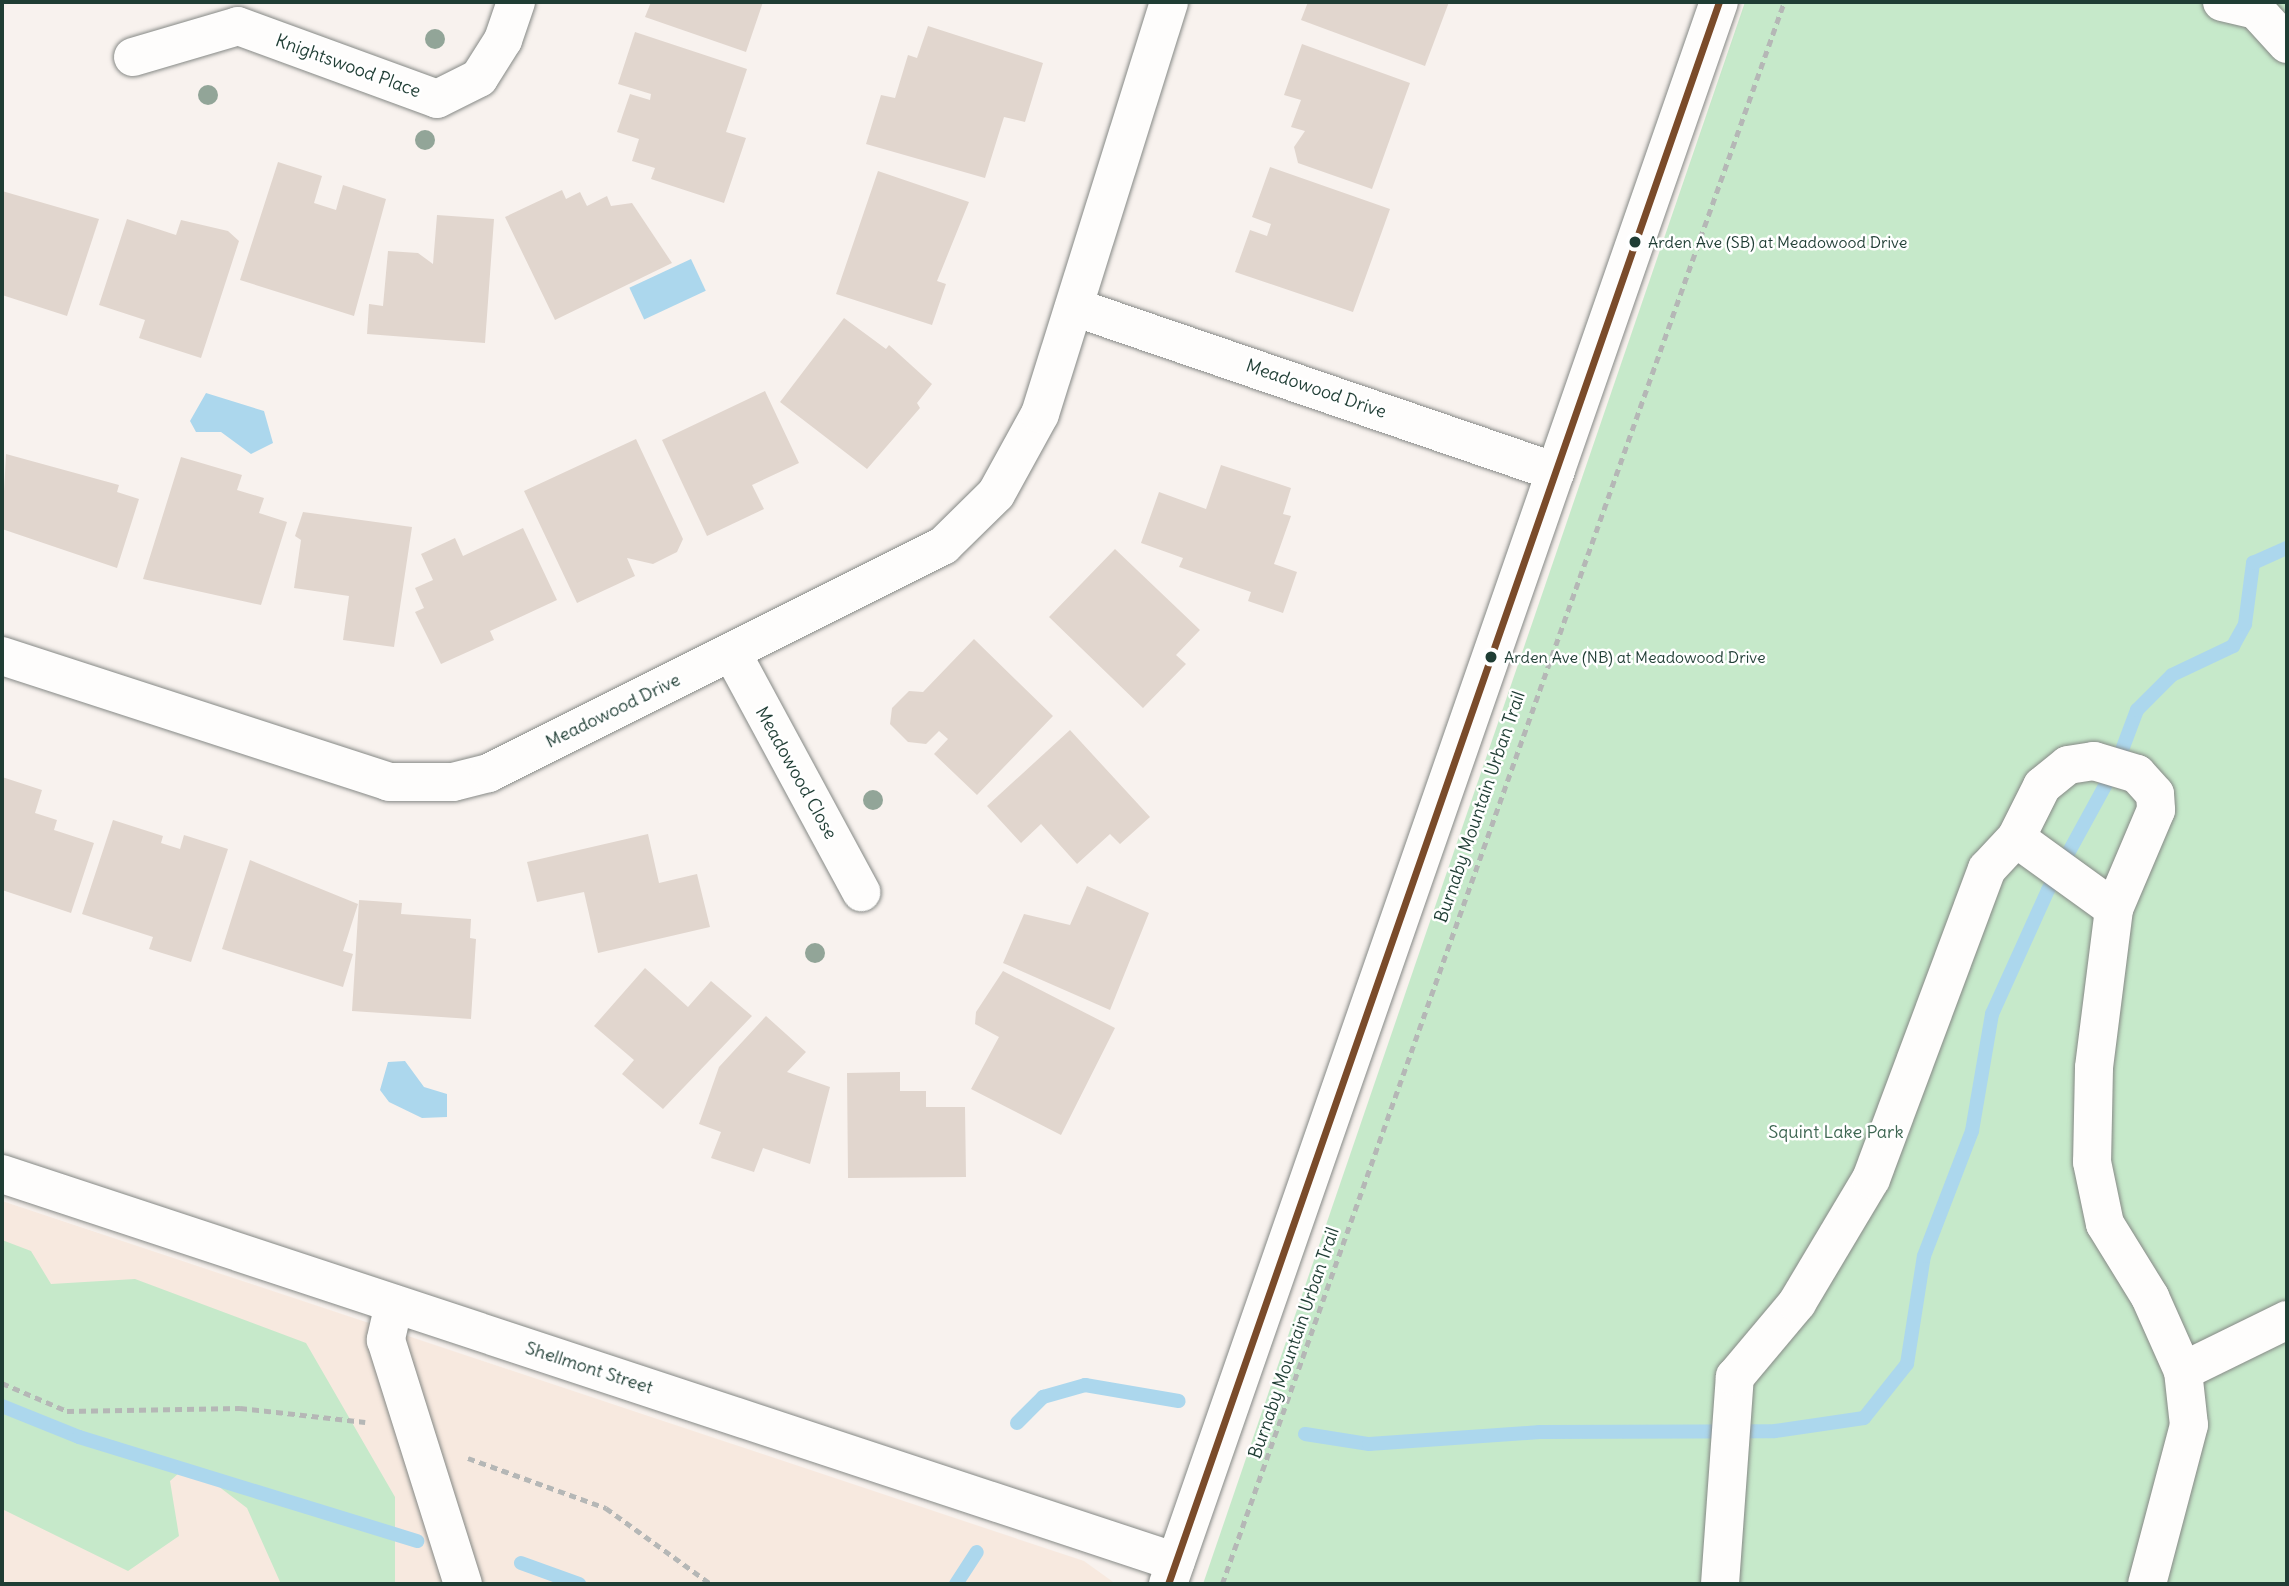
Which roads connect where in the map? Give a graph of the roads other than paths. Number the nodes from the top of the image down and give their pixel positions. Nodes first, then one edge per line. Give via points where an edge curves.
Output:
1 (516, 2) edge
2 (1169, 2) edge
3 (1719, 2) edge
4 (2222, 2) edge
5 (2287, 44) edge
6 (132, 57) dead end
7 (1074, 307) junction
8 (1556, 472) junction
9 (732, 653) junction
10 (2, 656) edge
11 (2021, 844) junction
12 (862, 892) dead end
13 (2104, 902) junction
14 (2, 1174) edge
15 (394, 1304) junction
16 (2287, 1320) edge
17 (2183, 1371) junction
18 (1172, 1573) edge
19 (463, 1584) edge
20 (1720, 1584) edge
21 (2147, 1584) edge

1 - 6 street, Knightswood Place via 503,40 479,78 438,99 237,26
2 - 7 street, Meadowood Drive
3 - 8 street
4 - 5 street via 2256,10
7 - 8 street, Meadowood Drive
7 - 9 street, Meadowood Drive via 1029,441 983,511 943,546
8 - 18 street
9 - 10 street, Meadowood Drive via 489,772 423,784 354,771
9 - 12 street, Meadowood Close
11 - 13 street
11 - 13 street via 2042,786 2068,765 2094,761 2137,774 2155,794 2156,810
11 - 20 street via 1987,869 1871,1179 1797,1303 1735,1377
13 - 17 street via 2092,1162 2105,1224 2150,1297
14 - 15 street, Shellmont Street
15 - 18 street, Shellmont Street
15 - 19 street via 386,1340
16 - 17 street
17 - 21 street via 2189,1425

